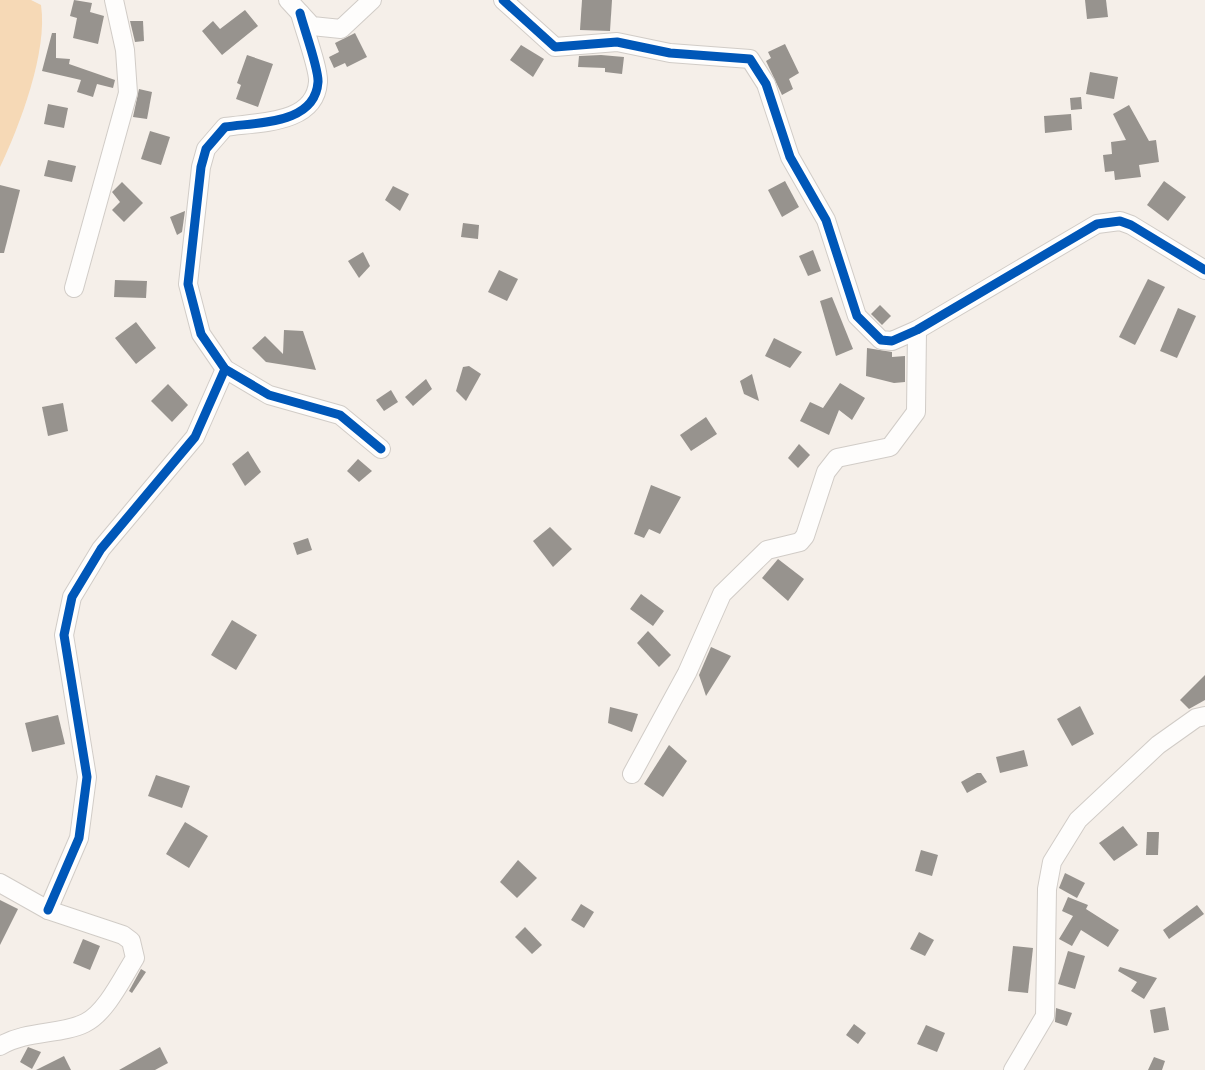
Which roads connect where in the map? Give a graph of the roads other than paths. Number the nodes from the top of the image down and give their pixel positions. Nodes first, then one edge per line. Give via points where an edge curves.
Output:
1 (114, 0) edge
2 (372, 0) edge
3 (503, 0) edge
4 (294, 7) edge
5 (1200, 263) edge
6 (74, 288) dead end
7 (917, 330) junction
8 (225, 369) junction
9 (381, 449) dead end
10 (1205, 716) edge
11 (633, 774) dead end
12 (0, 883) edge
13 (48, 910) junction
14 (0, 1046) edge
15 (1013, 1070) edge

1 - 6 street via 125,50 128,93
2 - 4 street via 341,29 312,26
3 - 7 street via 555,47 617,42 670,53 750,59 766,84 790,157 826,220 857,316 881,340 892,341
4 - 8 street via 318,81 309,105 292,117 225,127 206,150 201,167 188,284 201,334
5 - 7 street via 1131,225 1120,221 1097,224
7 - 11 street via 916,412 890,447 837,458 826,472 800,542 767,550 722,594 687,673
8 - 9 street via 269,395 340,415
8 - 13 street via 195,437 101,549 72,597 64,635 87,777 79,838
10 - 15 street via 1196,718 1158,745 1078,820 1052,862 1047,889 1045,1016
12 - 13 street
13 - 14 street via 123,935 131,941 135,958 112,997 85,1023 12,1039

